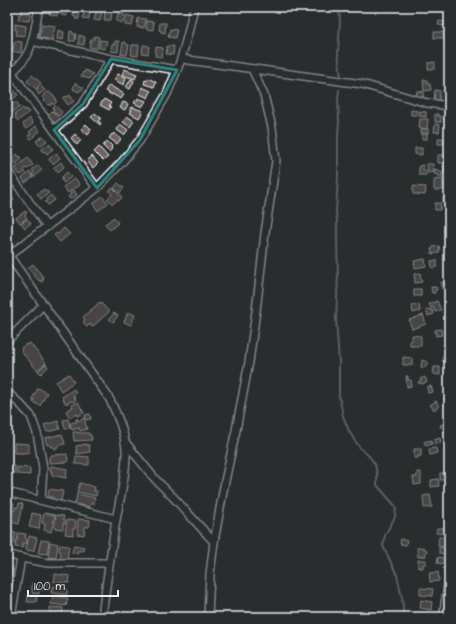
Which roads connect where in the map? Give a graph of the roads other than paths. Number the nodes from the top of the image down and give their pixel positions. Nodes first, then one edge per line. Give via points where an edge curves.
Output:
1 (39, 7) edge
2 (191, 7) edge
3 (32, 41) junction
4 (112, 59) junction
5 (181, 59) junction
6 (252, 69) junction
7 (177, 70) junction
8 (9, 75) edge
9 (449, 106) edge
10 (54, 130) junction
11 (7, 170) edge
12 (97, 188) junction
13 (47, 227) junction
14 (8, 255) edge
15 (43, 305) junction
16 (7, 341) edge
17 (7, 392) edge
18 (125, 442) junction
19 (7, 492) edge
20 (41, 500) junction
21 (116, 520) junction
22 (214, 542) junction
23 (7, 554) edge
24 (21, 558) junction
25 (108, 563) junction
26 (449, 579) edge
27 (11, 617) edge
28 (102, 617) edge
29 (208, 617) edge
30 (443, 617) edge

1 - 3 street
2 - 5 street
3 - 4 street
3 - 8 street via 20,66
4 - 7 street
4 - 10 street via 83,104
5 - 6 street
5 - 7 street
6 - 9 street via 362,84 427,104
6 - 22 street via 264,95 272,127 276,161 249,362
7 - 12 street via 167,94 140,140
8 - 10 street
10 - 12 street
11 - 13 street
12 - 13 street
13 - 14 street
14 - 15 street
15 - 16 street
15 - 18 street via 109,398
17 - 20 street via 31,416 37,433 43,468
18 - 21 street via 125,474
18 - 22 street via 155,479
19 - 20 street
20 - 21 street
21 - 25 street
22 - 29 street
23 - 24 street
24 - 25 street via 55,563
24 - 27 street
25 - 28 street
26 - 30 street

